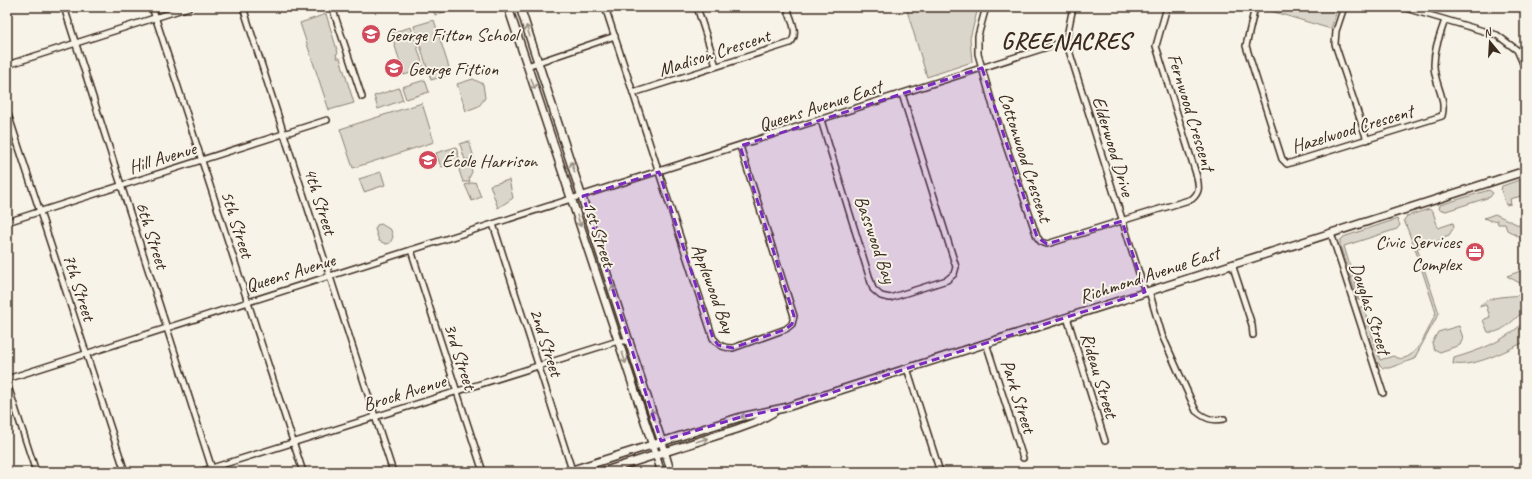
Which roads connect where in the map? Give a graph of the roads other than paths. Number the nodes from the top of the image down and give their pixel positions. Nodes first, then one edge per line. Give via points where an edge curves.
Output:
1 (64, 7) edge
2 (152, 7) edge
3 (188, 7) edge
4 (243, 7) edge
5 (332, 7) edge
6 (508, 7) edge
7 (520, 7) edge
8 (606, 7) edge
9 (697, 7) edge
10 (786, 7) edge
11 (986, 7) edge
12 (1073, 7) edge
13 (1167, 7) edge
14 (1256, 7) edge
15 (1344, 7) edge
16 (1402, 7) edge
17 (156, 17) junction
18 (1445, 20) junction
19 (615, 36) junction
20 (1066, 41) junction
21 (76, 43) junction
22 (538, 62) junction
23 (7, 65) edge
24 (527, 66) junction
25 (716, 66) junction
26 (982, 68) junction
27 (1525, 68) edge
28 (633, 93) junction
29 (902, 94) junction
30 (362, 97) dead end
31 (7, 111) edge
32 (327, 120) dead end
33 (821, 120) junction
34 (283, 133) junction
35 (1367, 140) junction
36 (740, 146) junction
37 (202, 160) junction
38 (1525, 171) edge
39 (659, 172) junction
40 (121, 185) junction
41 (583, 196) junction
42 (572, 199) junction
43 (40, 212) junction
44 (1122, 221) junction
45 (7, 222) edge
46 (493, 224) junction
47 (1331, 233) junction
48 (411, 250) junction
49 (1232, 264) junction
50 (330, 276) junction
51 (1147, 291) junction
52 (247, 301) junction
53 (1067, 317) junction
54 (167, 327) junction
55 (1253, 335) dead end
56 (618, 341) junction
57 (630, 341) junction
58 (986, 343) junction
59 (86, 353) junction
60 (539, 366) junction
61 (907, 368) junction
62 (7, 379) edge
63 (7, 383) edge
64 (457, 392) junction
65 (1383, 393) dead end
66 (784, 408) junction
67 (374, 417) junction
68 (1224, 419) dead end
69 (662, 441) junction
70 (1105, 441) dead end
71 (293, 442) junction
72 (652, 444) junction
73 (665, 452) junction
74 (656, 455) junction
75 (1024, 458) dead end
76 (213, 470) edge
77 (569, 471) edge
78 (36, 472) edge
79 (125, 472) edge
80 (199, 472) edge
81 (303, 472) edge
82 (393, 472) edge
83 (483, 472) edge
84 (602, 472) edge
85 (661, 472) edge
86 (672, 472) edge
87 (940, 472) edge

1 - 21 street, 6th Street
2 - 17 street, 5th Street
3 - 17 street
4 - 34 street, 4th Street
5 - 30 street
6 - 24 main road, 1st Street
22 -> 7 main road, 1st Street
8 - 19 street, Applewood Bay
9 - 25 street
10 - 25 street, Madison Crescent via 795,33 790,43
11 - 26 street via 977,42
12 - 20 street, Elderwood Drive
13 - 44 street, Fernwood Crescent via 1156,46 1199,186 1197,195 1192,199
14 - 35 street, Hazelwood Crescent via 1246,46 1282,159 1287,164 1302,161
15 - 35 street via 1336,31 1335,44
16 - 18 street
17 - 21 street
17 - 37 street, 5th Street
18 - 27 street via 1506,41 1517,50
18 - 35 street, Hazelwood Crescent via 1435,49 1434,67 1445,106 1442,116
19 - 22 street
19 - 28 street, Applewood Bay
20 - 26 street, Queens Avenue East
20 - 44 street, Elderwood Drive
21 - 23 street
21 - 40 street, 6th Street
22 - 24 street
41 -> 22 main road, 1st Street
24 -> 42 main road, 1st Street
25 - 28 street, Madison Crescent
26 - 29 street, Queens Avenue East
26 - 44 street, Cottonwood Crescent via 1033,228 1041,242 1056,242
28 - 39 street, Applewood Bay
29 - 33 street, Queens Avenue East
29 - 33 street, Basswood Bay via 956,267 954,274 947,280 890,298 880,296 873,289
31 - 43 street, 7th Street
32 - 34 street, Hill Avenue
33 - 36 street, Queens Avenue East
34 - 37 street, Hill Avenue
34 - 50 street, 4th Street
36 - 39 street, Queens Avenue East
36 - 39 street, Applewood Bay via 794,316 792,324 786,329 733,348 718,345 713,338
37 - 40 street, Hill Avenue
37 - 52 street, 5th Street
38 - 47 main road, Richmond Avenue East
39 - 41 street, Queens Avenue East
40 - 43 street, Hill Avenue
40 - 54 street, 6th Street
41 - 42 street, Queens Avenue
57 -> 41 main road, 1st Street
42 - 46 street, Queens Avenue
42 -> 56 main road, 1st Street
43 - 45 street, Hill Avenue
43 - 59 street, 7th Street
44 - 51 street, Elderwood Drive
46 - 48 street, Queens Avenue
46 - 60 street, 2nd Street
47 - 49 main road, Richmond Avenue East
47 - 65 street, Douglas Street
48 - 50 street, Queens Avenue
48 - 64 street, 3rd Street
49 - 51 main road, Richmond Avenue East
49 - 55 street
50 - 52 street, Queens Avenue
50 - 67 street, 4th Street
51 - 53 main road, Richmond Avenue East
51 - 68 street, Elderwood Drive via 1162,335 1196,411 1214,421
52 - 54 street, Queens Avenue
52 - 71 street, 5th Street
53 - 58 main road, Richmond Avenue East
53 - 70 street, Rideau Street
54 - 59 street, Queens Avenue
54 - 76 street, 6th Street
56 - 57 street, Brock Avenue
56 - 60 street, Brock Avenue
56 -> 72 main road, 1st Street
69 -> 57 main road, 1st Street
58 - 61 main road, Richmond Avenue East
58 - 75 street, Park Street
59 - 62 street, Queens Avenue
59 - 79 street, 7th Street
60 - 64 street, Brock Avenue
60 - 77 street, 2nd Street
61 - 66 main road, Richmond Avenue East
61 - 87 street
63 - 78 street
64 - 67 street, Brock Avenue
64 - 83 street, 3rd Street
66 -> 69 main road, Richmond Avenue East via 741,417
73 -> 66 main road, Richmond Avenue East via 756,422
67 - 71 street, Brock Avenue
67 - 82 street, 4th Street
69 - 72 main road, Richmond Avenue East
69 - 73 main road, 1st Street
71 - 76 street, Brock Avenue
71 - 81 street, 5th Street
72 - 74 main road, 1st Street
72 - 77 main road, Richmond Avenue East
73 - 74 main road, Richmond Avenue East
73 - 86 street, 1st Street
74 - 84 main road, Richmond Avenue East
74 - 85 street, 1st Street
76 - 80 street, Brock Avenue

